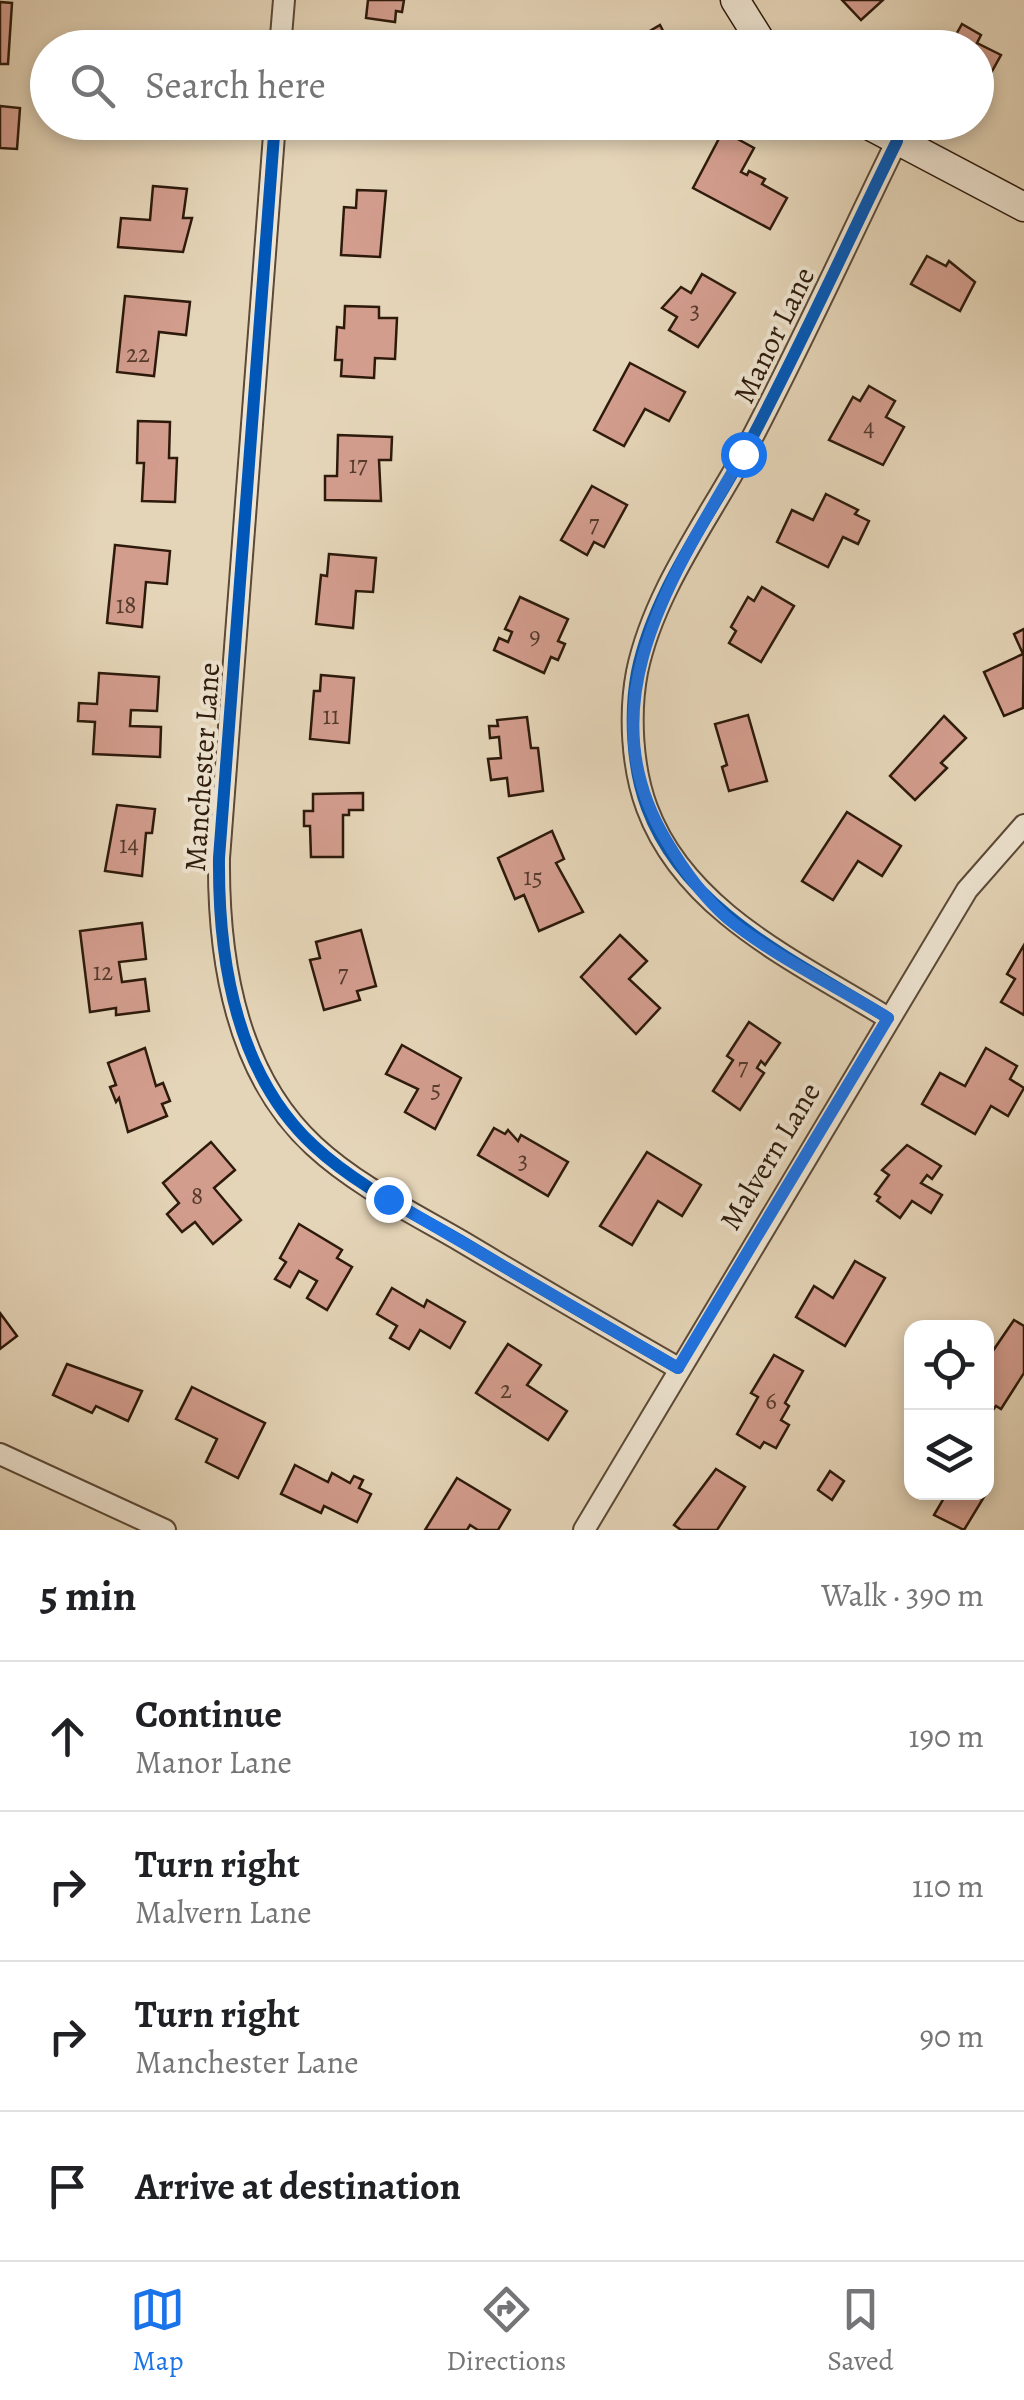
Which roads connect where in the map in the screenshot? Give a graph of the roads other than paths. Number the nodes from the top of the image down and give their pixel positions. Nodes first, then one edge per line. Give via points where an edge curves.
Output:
1 (284, 0) edge
2 (735, 0) edge
3 (282, 30) edge
4 (754, 30) edge
5 (275, 140) edge
6 (897, 141) joint
7 (1024, 207) edge
8 (1024, 825) edge
9 (888, 1018) junction
10 (678, 1368) junction
11 (0, 1454) edge
12 (165, 1530) edge
13 (584, 1530) edge

1 - 3 street
2 - 4 street
5 - 10 street, Manchester Lane via 219,858 221,940 236,1015 284,1112 313,1146 388,1199
6 - 7 street
6 - 9 street, Manor Lane via 743,454 660,605 633,696 647,808 679,862 728,918
8 - 9 street, Malvern Lane via 967,890
9 - 10 street, Malvern Lane
10 - 13 street, Malvern Lane
11 - 12 street

